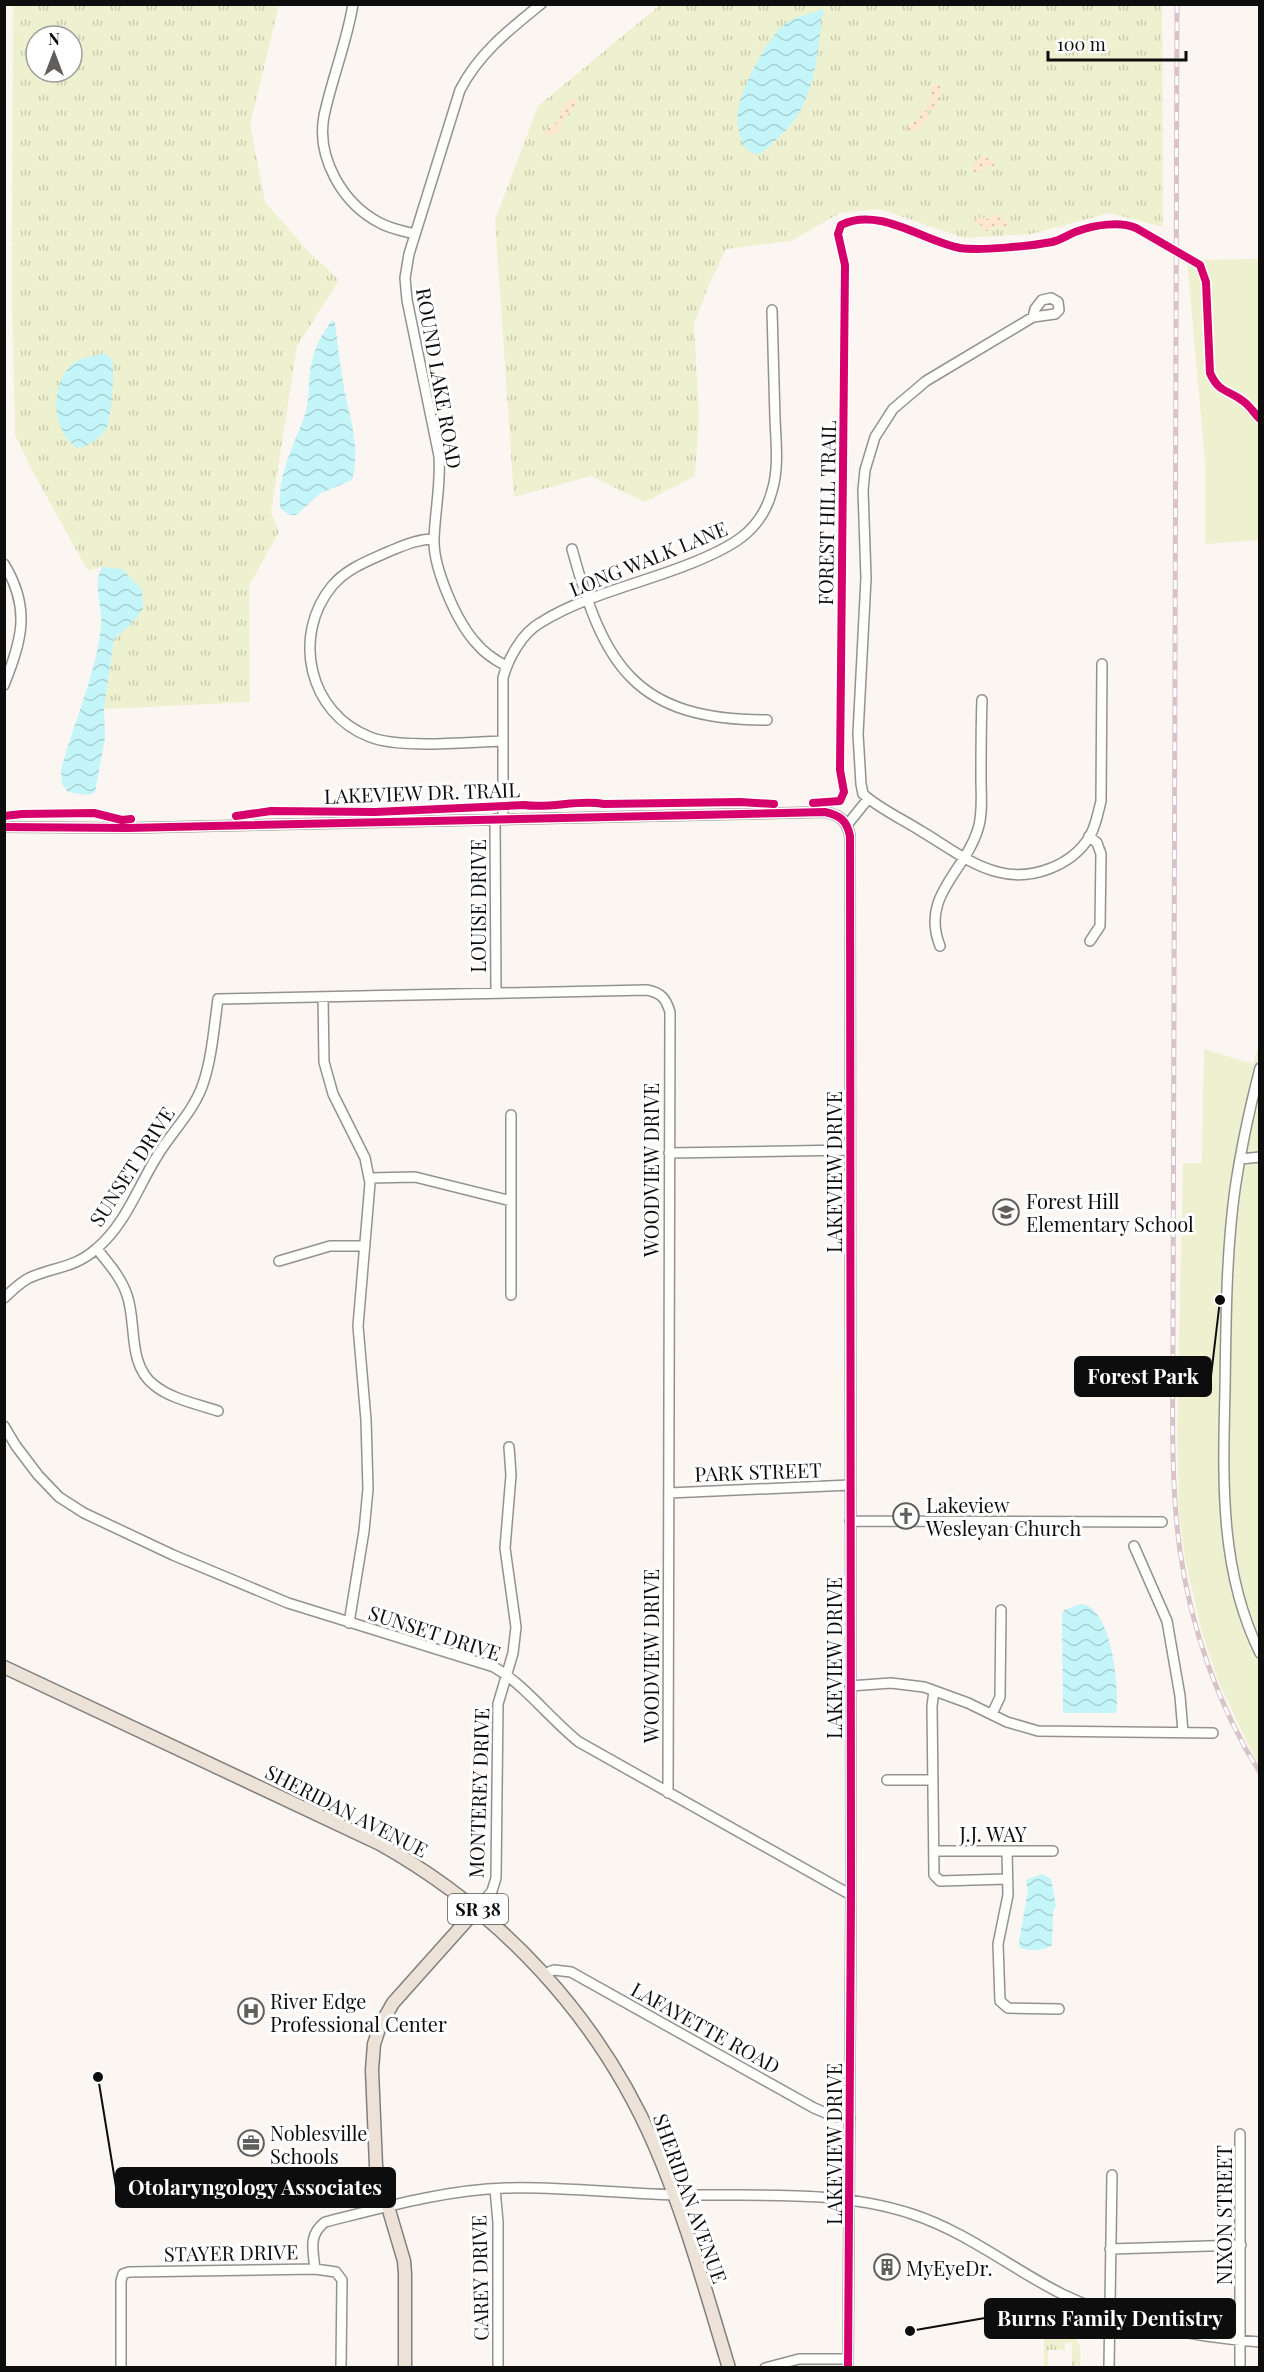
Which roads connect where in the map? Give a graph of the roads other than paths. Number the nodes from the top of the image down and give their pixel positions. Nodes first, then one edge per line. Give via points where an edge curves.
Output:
1 (353, 4) edge
2 (541, 4) edge
3 (415, 234) junction
4 (772, 310) dead end
5 (1033, 318) dead end
6 (434, 539) junction
7 (572, 549) dead end
8 (4, 564) edge
9 (586, 601) junction
10 (1102, 664) dead end
11 (506, 666) junction
12 (4, 685) edge
13 (982, 700) dead end
14 (767, 720) dead end
15 (502, 741) junction
16 (868, 799) junction
17 (499, 819) junction
18 (847, 825) junction
19 (4, 827) edge
20 (1089, 836) junction
21 (964, 856) junction
22 (1090, 941) dead end
23 (940, 946) dead end
24 (496, 993) junction
25 (323, 997) junction
26 (218, 999) joint
27 (1260, 1068) edge
28 (511, 1115) dead end
29 (849, 1150) junction
30 (669, 1153) junction
31 (1260, 1157) edge
32 (1241, 1159) junction
33 (369, 1178) junction
34 (511, 1201) junction
35 (365, 1246) junction
36 (96, 1249) junction
37 (279, 1261) dead end
38 (511, 1295) dead end
39 (4, 1298) edge
40 (218, 1411) dead end
41 (4, 1426) edge
42 (509, 1447) dead end
43 (850, 1485) junction
44 (669, 1492) junction
45 (850, 1521) junction
46 (1162, 1522) dead end
47 (1134, 1546) dead end
48 (1001, 1610) dead end
49 (349, 1623) junction
50 (1260, 1653) edge
51 (4, 1666) edge
52 (506, 1675) junction
53 (850, 1686) junction
54 (934, 1691) junction
55 (992, 1714) junction
56 (1183, 1732) junction
57 (1213, 1732) dead end
58 (887, 1780) dead end
59 (933, 1780) junction
60 (668, 1793) junction
61 (934, 1851) junction
62 (1007, 1851) junction
63 (1053, 1851) dead end
64 (1007, 1880) junction
65 (851, 1895) junction
66 (477, 1909) junction
67 (544, 1974) junction
68 (1059, 2009) dead end
69 (850, 2118) junction
70 (1240, 2134) dead end
71 (1112, 2175) dead end
72 (495, 2189) junction
73 (673, 2195) junction
74 (850, 2200) junction
75 (387, 2206) junction
76 (1241, 2245) junction
77 (1110, 2249) junction
78 (315, 2269) junction
79 (1108, 2313) junction
80 (1240, 2341) junction
81 (1260, 2342) edge
82 (848, 2363) edge
83 (121, 2367) edge
84 (341, 2367) edge
85 (405, 2367) edge
86 (498, 2367) edge
87 (729, 2367) edge
88 (765, 2367) edge
89 (1109, 2367) edge
90 (1240, 2367) edge

1 - 3 street via 324,118 323,143 328,163 346,195 361,209 388,227
2 - 3 street, ROUND LAKE ROAD via 486,51 465,79 455,100
3 - 6 street, ROUND LAKE ROAD via 406,267 406,289 439,456
4 - 9 street, LONG WALK LANE via 776,465 772,491 759,521 724,550
5 - 16 street via 915,389 893,409 875,437 863,481 866,578 859,693 861,784
6 - 11 street, ROUND LAKE ROAD via 439,570 467,632 487,654
6 - 15 street via 418,540 374,558 333,586 312,626 310,657 314,679 337,716 370,737 396,743
7 - 9 street
8 - 12 street via 19,591 22,617 21,639
9 - 11 street, LONG WALK LANE via 534,627
9 - 14 street via 617,662 650,693 695,714
10 - 20 street via 1101,801
11 - 15 street, LONG WALK LANE via 501,691
13 - 21 street via 981,812 977,832
15 - 17 street, LONG WALK LANE
16 - 18 street
16 - 21 street
17 - 18 street via 825,812 842,818
17 - 19 street via 128,828
17 - 24 street, LOUISE DRIVE
18 - 29 street, LAKEVIEW DRIVE
20 - 21 street via 1064,861 1032,873 999,872
20 - 22 street via 1101,854 1100,926
21 - 23 street via 934,913
24 - 25 street, WOODVIEW DRIVE
24 - 30 street, WOODVIEW DRIVE via 648,990 662,995 670,1012
25 - 26 street, WOODVIEW DRIVE
25 - 33 street via 324,1062 333,1094 361,1148
26 - 36 street, SUNSET DRIVE via 209,1060 196,1100 156,1157 122,1220
27 - 32 street
28 - 34 street
29 - 30 street
29 - 43 street, LAKEVIEW DRIVE
30 - 44 street, WOODVIEW DRIVE
31 - 32 street
32 - 50 street via 1235,1189 1227,1310 1224,1513 1236,1589
33 - 34 street via 416,1177
33 - 35 street
34 - 38 street
35 - 37 street via 330,1246
35 - 49 street via 358,1326 368,1489
36 - 39 street, SUNSET DRIVE via 76,1263 29,1278
36 - 40 street via 127,1293 137,1357 147,1380 161,1390
41 - 49 street, SUNSET DRIVE via 38,1475 72,1506 172,1555
42 - 52 street, MONTEREY DRIVE via 511,1475 505,1548 516,1627
43 - 44 street, PARK STREET
43 - 45 street, LAKEVIEW DRIVE
44 - 60 street, WOODVIEW DRIVE
45 - 46 street
45 - 53 street, LAKEVIEW DRIVE
47 - 56 street via 1167,1621
48 - 55 street via 1000,1697
49 - 52 street, SUNSET DRIVE via 480,1662
51 - 66 main road, SHERIDAN AVENUE / SR 38 via 380,1844
52 - 60 street, SUNSET DRIVE via 579,1742
52 - 66 street, MONTEREY DRIVE via 498,1704 496,1735 496,1878 492,1891
53 - 54 street via 891,1683
53 - 65 street, LAKEVIEW DRIVE
54 - 55 street
54 - 59 street
55 - 56 street via 1038,1731
56 - 57 street
58 - 59 street
59 - 61 street
60 - 65 street, SUNSET DRIVE
61 - 62 street, J.J. WAY
61 - 64 street via 936,1879 940,1881
62 - 63 street, J.J. WAY
62 - 64 street
64 - 68 street via 1007,1907 998,1944 1000,2001 1008,2008
65 - 69 street, LAKEVIEW DRIVE
66 - 67 main road, SHERIDAN AVENUE / SR 38
66 - 75 main road via 393,2003 374,2044 374,2146
67 - 69 street, LAFAYETTE ROAD via 554,1970 571,1972 814,2108
67 - 73 main road, SHERIDAN AVENUE / SR 38 via 589,2030 630,2095 654,2143
69 - 74 street, LAKEVIEW DRIVE
70 - 76 street, NIXON STREET
71 - 77 street
72 - 73 street via 556,2188
72 - 75 street via 456,2192
72 - 86 street, CAREY DRIVE
73 - 74 street via 823,2196
73 - 87 main road, SHERIDAN AVENUE / SR 38
74 - 79 street via 932,2222 1061,2293
74 - 82 street, LAKEVIEW DRIVE
75 - 78 street via 325,2222 316,2229
75 - 85 main road via 404,2261
76 - 77 street
76 - 80 street, NIXON STREET
77 - 79 street
78 - 83 street, STAYER DRIVE via 123,2274
78 - 84 street, STAYER DRIVE via 339,2274 342,2280
79 - 80 street via 1172,2331
79 - 89 street
80 - 81 street
80 - 90 street, NIXON STREET
82 - 88 street via 799,2359

